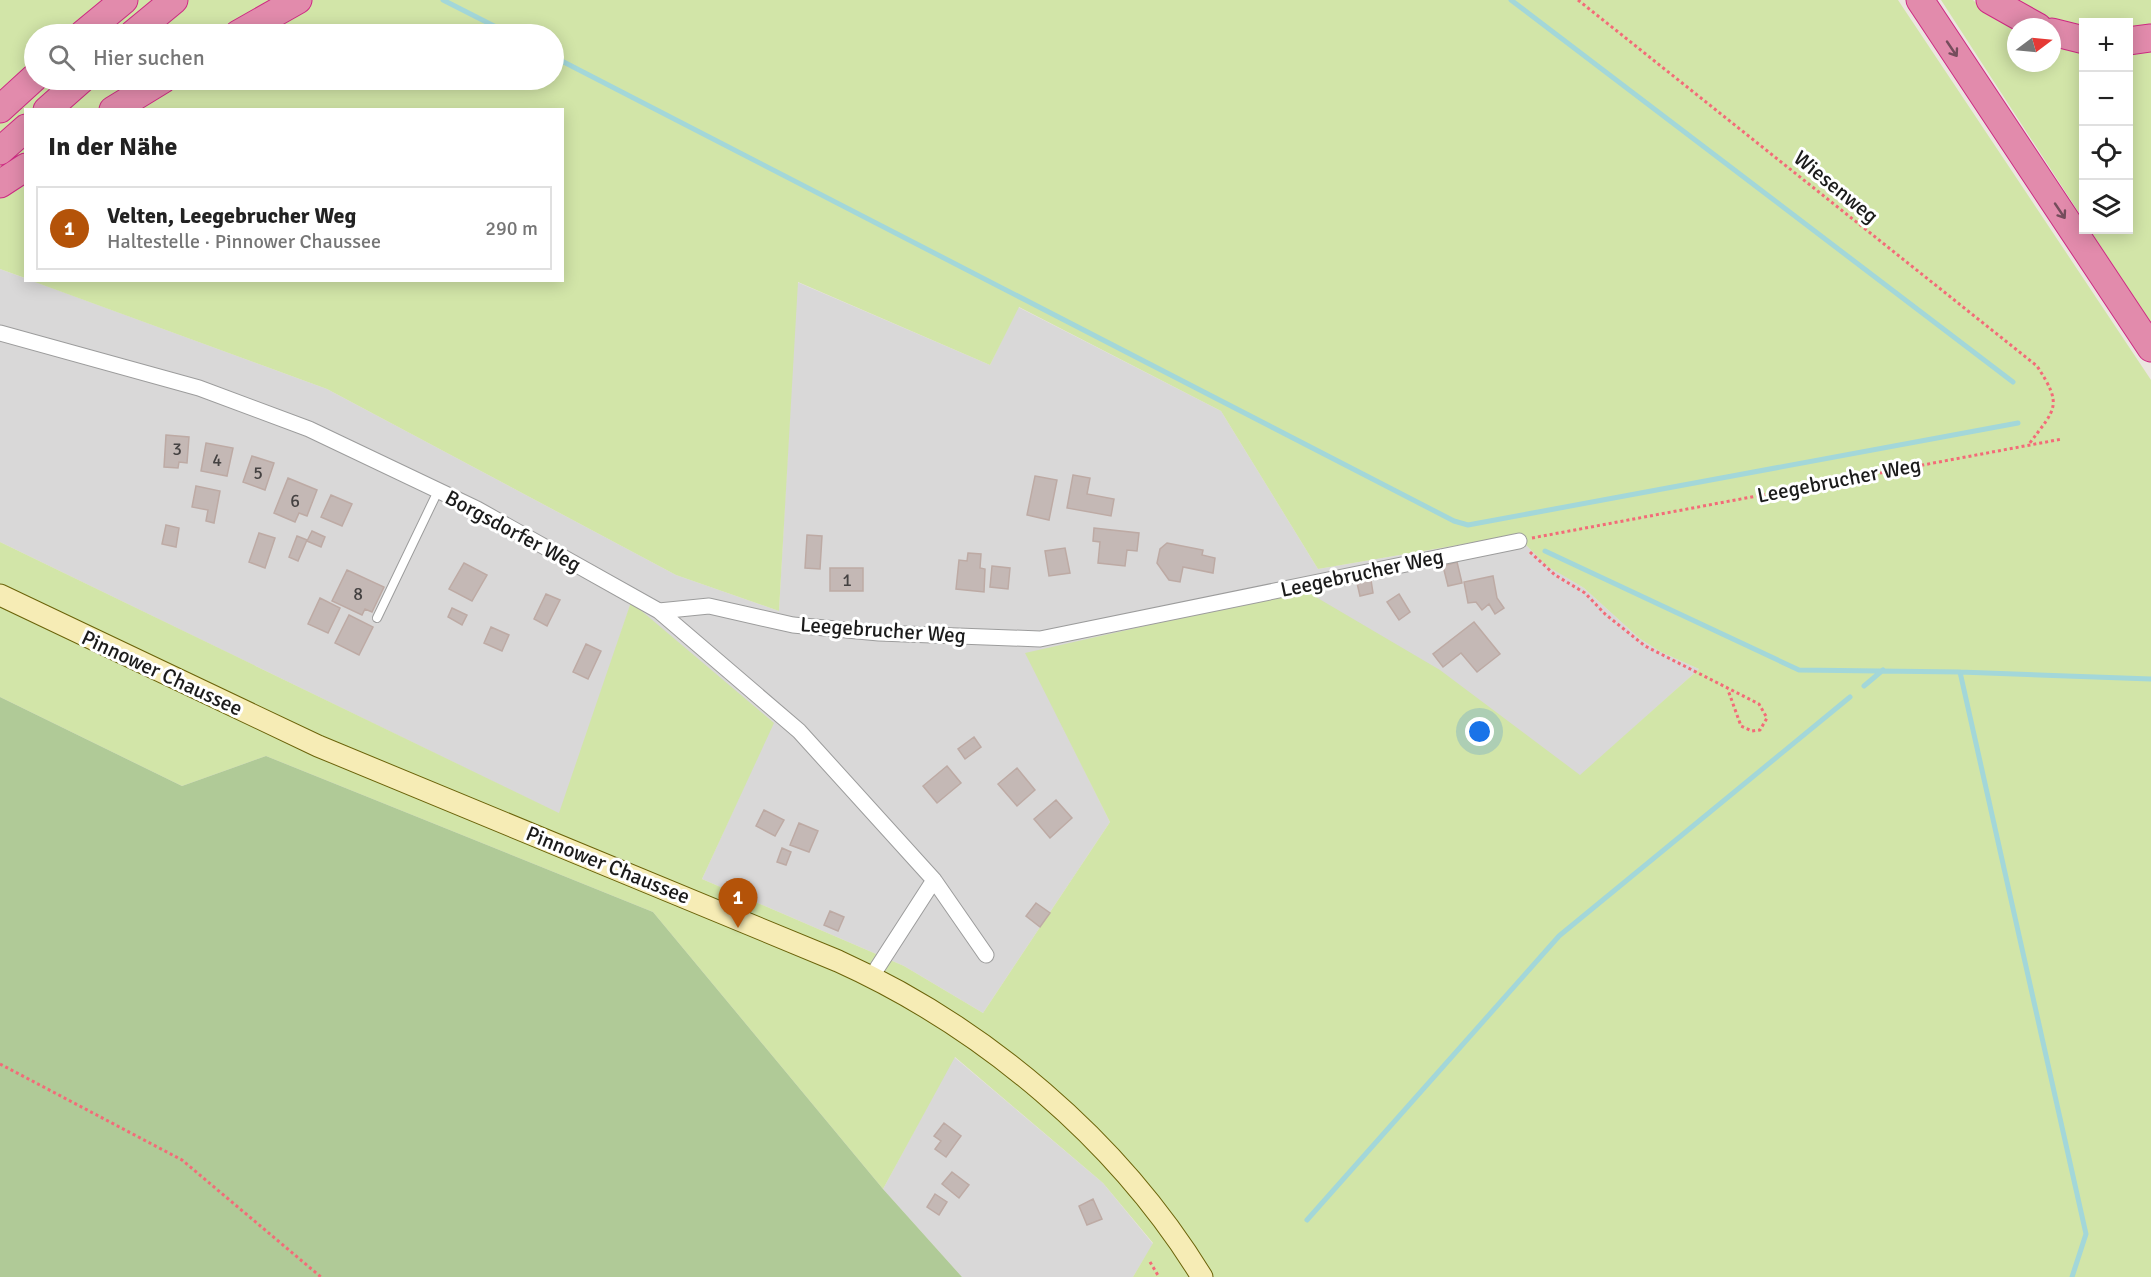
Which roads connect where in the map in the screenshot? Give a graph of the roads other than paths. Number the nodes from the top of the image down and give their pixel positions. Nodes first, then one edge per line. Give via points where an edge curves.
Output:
1 (124, 0) edge
2 (174, 0) edge
3 (298, 0) edge
4 (1920, 0) edge
5 (1990, 0) edge
6 (2022, 18) edge
7 (95, 24) edge
8 (145, 24) edge
9 (256, 24) edge
10 (2061, 34) edge
11 (2151, 38) edge
12 (2079, 39) edge
13 (2133, 40) edge
14 (24, 87) edge
15 (70, 90) edge
16 (145, 90) edge
17 (49, 108) edge
18 (115, 108) edge
19 (0, 109) edge
20 (24, 130) edge
21 (0, 151) edge
22 (24, 168) edge
23 (0, 184) edge
24 (0, 333) edge
25 (2151, 348) edge
26 (438, 491) junction
27 (1519, 541) road end
28 (0, 595) edge
29 (659, 611) junction
30 (377, 618) dead end
31 (934, 880) junction
32 (986, 956) dead end
33 (872, 976) junction
34 (1202, 1277) edge

1 - 7 highway
2 - 8 highway
3 - 9 highway
4 -> 25 highway
5 - 6 highway
10 - 12 highway
11 - 13 highway
14 - 19 highway
15 - 17 highway
16 - 18 highway
20 - 21 highway
22 - 23 highway
24 - 26 street, Borgsdorfer Weg via 199,388 309,429
26 - 29 street, Borgsdorfer Weg
26 - 30 lane
27 - 29 street, Leegebrucher Weg via 1040,639 879,633 793,625 709,606
28 - 33 main road, Pinnower Chaussee via 318,746
29 - 31 street, Borgsdorfer Weg via 799,731
31 - 32 street, Borgsdorfer Weg
31 - 33 street
33 - 34 main road, Pinnower Chaussee via 973,1038 1070,1117 1136,1187

